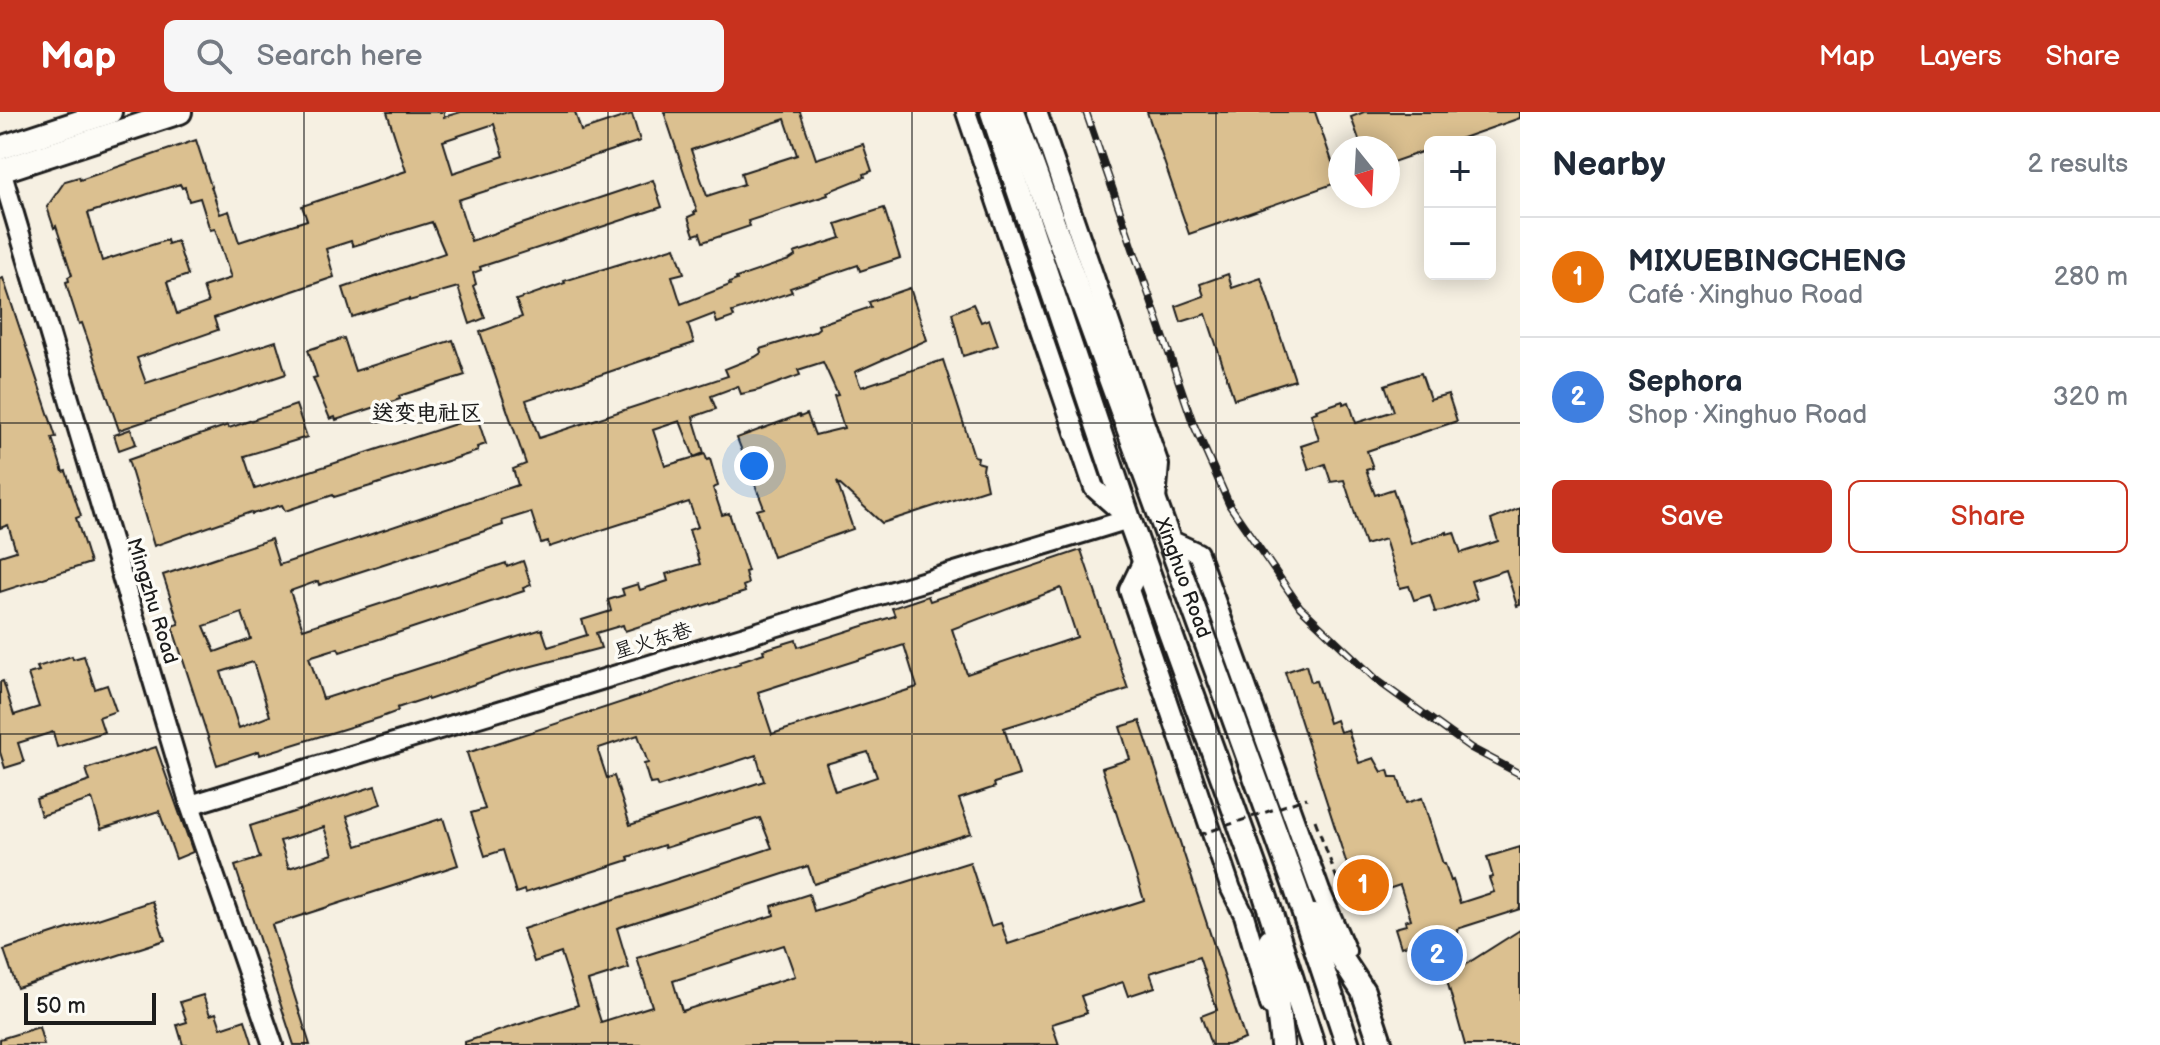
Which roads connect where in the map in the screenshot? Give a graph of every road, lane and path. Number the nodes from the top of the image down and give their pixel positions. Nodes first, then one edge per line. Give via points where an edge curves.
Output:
1 (110, 112) edge
2 (180, 112) edge
3 (966, 112) edge
4 (992, 112) edge
5 (1013, 112) edge
6 (1037, 112) edge
7 (0, 148) edge
8 (0, 170) edge
9 (1156, 507) junction
10 (1129, 519) junction
11 (1168, 539) junction
12 (1144, 559) junction
13 (1307, 798) dead end
14 (190, 805) junction
15 (1312, 812) dead end
16 (1199, 835) dead end
17 (1296, 889) junction
18 (1265, 895) junction
19 (1343, 895) dead end
20 (1363, 991) junction
21 (1275, 1043) edge
22 (273, 1045) edge
23 (1313, 1045) edge
24 (1348, 1045) edge
25 (1381, 1045) edge

1 - 7 main road
2 - 8 main road
3 - 10 street via 1094,488
4 - 10 main road, Xinghuo Road
5 - 9 main road, Xinghuo Road
6 - 9 street via 1159,465
8 - 14 street, Mingzhu Road
9 - 11 main road, Xinghuo Road
10 - 12 main road, Xinghuo Road
10 - 14 street, 星火东巷
11 - 17 main road, Xinghuo Road
11 - 20 street via 1198,553 1320,891
12 - 18 main road, Xinghuo Road
12 - 21 street via 1129,590 1244,915
13 - 16 path, bridge
14 - 22 street, Mingzhu Road
15 - 19 path
17 - 20 main road
17 - 24 main road, Xinghuo Road
18 - 21 main road
18 - 23 main road, Xinghuo Road
20 - 25 main road

